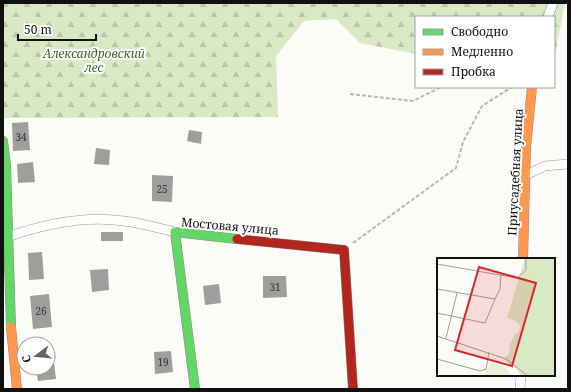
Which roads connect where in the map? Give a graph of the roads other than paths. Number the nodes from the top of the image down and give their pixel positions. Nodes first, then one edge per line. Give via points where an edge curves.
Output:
1 (553, 3) edge
2 (548, 16) edge
3 (532, 88) edge
4 (3, 141) edge
5 (568, 164) edge
6 (526, 175) junction
7 (175, 232) junction
8 (7, 237) junction
9 (523, 258) edge
10 (521, 376) edge
11 (17, 389) edge
12 (195, 389) edge
13 (353, 389) edge
14 (520, 389) edge

1 - 2 street
3 - 6 street, Приусадебная улица
4 - 8 street
5 - 6 street via 545,166
6 - 9 street, Приусадебная улица
7 - 8 street via 102,219 58,223
7 - 12 street, Мостовая улица
7 - 13 street, Мостовая улица via 344,250
8 - 11 street via 10,315
10 - 14 street

